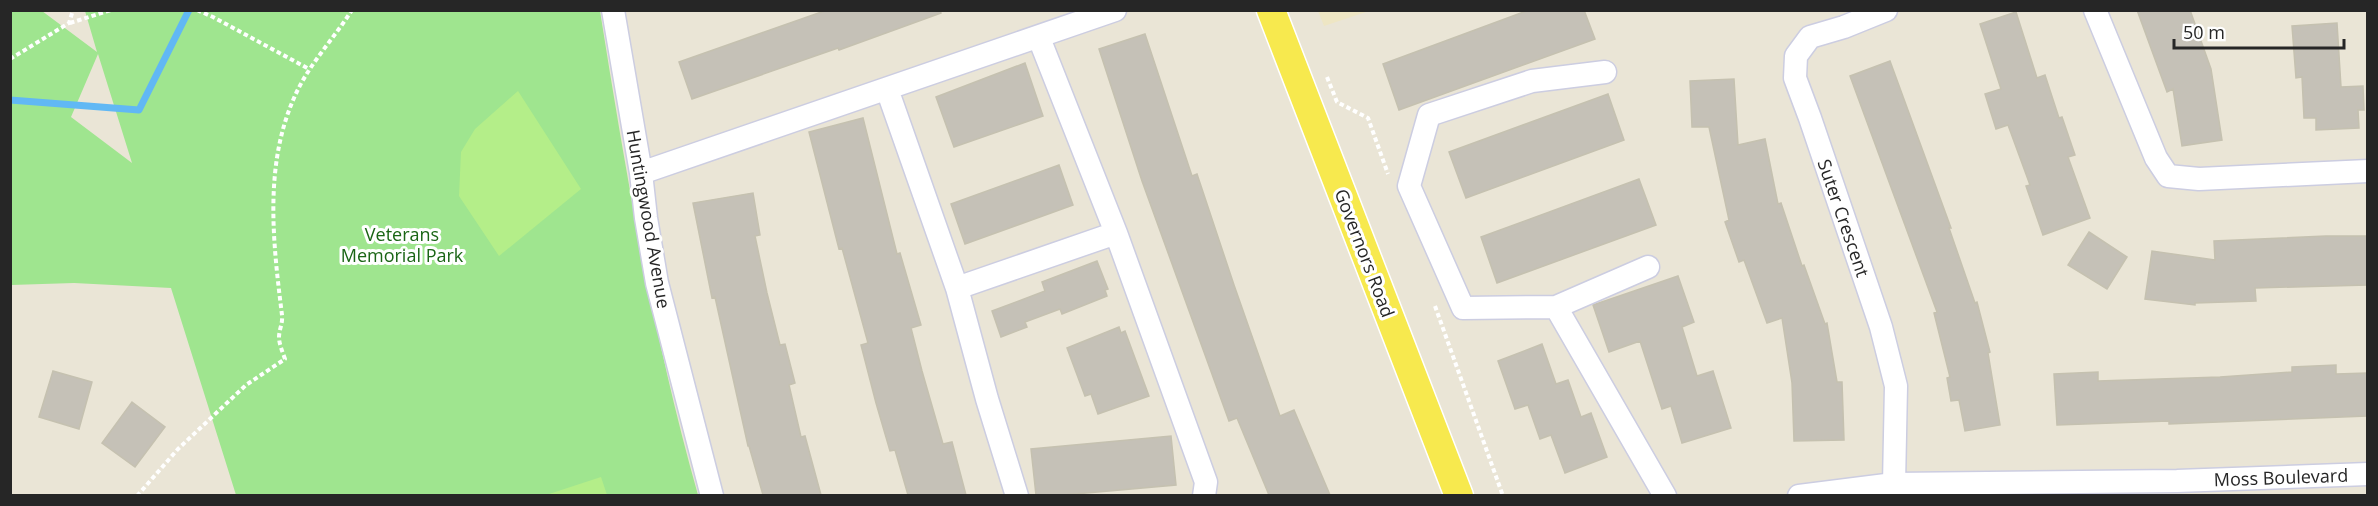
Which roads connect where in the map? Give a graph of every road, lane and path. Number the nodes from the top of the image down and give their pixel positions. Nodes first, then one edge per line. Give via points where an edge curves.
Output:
1 (73, 10) edge
2 (111, 10) edge
3 (197, 10) edge
4 (352, 10) edge
5 (613, 10) edge
6 (1115, 10) edge
7 (1886, 10) edge
8 (2095, 10) edge
9 (1274, 11) edge
10 (69, 23) junction
11 (1039, 38) junction
12 (10, 59) edge
13 (309, 69) junction
14 (1605, 72) dead end
15 (1326, 75) dead end
16 (887, 89) junction
17 (2367, 171) edge
18 (641, 173) junction
19 (1392, 184) dead end
20 (1116, 233) junction
21 (1648, 267) dead end
22 (957, 288) junction
23 (1432, 296) dead end
24 (1556, 307) junction
25 (2367, 474) edge
26 (1894, 484) junction
27 (2177, 488) edge
28 (138, 495) edge
29 (712, 495) edge
30 (1017, 495) edge
31 (1204, 495) edge
32 (1459, 495) edge
33 (1503, 495) edge
34 (1665, 495) edge
35 (1799, 495) edge

1 - 10 path
2 - 10 path
3 - 13 path
4 - 13 path
5 - 18 street, Huntingwood Avenue
6 - 11 street
7 - 26 street, Suter Crescent via 1810,37 1796,56 1795,78 1881,327 1896,386
8 - 17 street via 2156,158 2168,176 2199,179
9 - 32 main road, Governors Road
10 - 12 path
11 - 16 street
11 - 20 street
13 - 28 path via 294,96 277,151 273,240 283,321 279,338 285,359 246,386 178,449
14 - 24 street via 1532,81 1429,115 1409,186 1463,308
15 - 19 path via 1338,102 1368,118
16 - 18 street
16 - 22 street
18 - 29 street, Huntingwood Avenue via 657,283
20 - 22 street
20 - 31 street via 1206,482
21 - 24 street
22 - 30 street
23 - 33 path
24 - 34 street
25 - 27 street, Moss Boulevard
26 - 27 street, Moss Boulevard
26 - 35 street, Moss Boulevard

